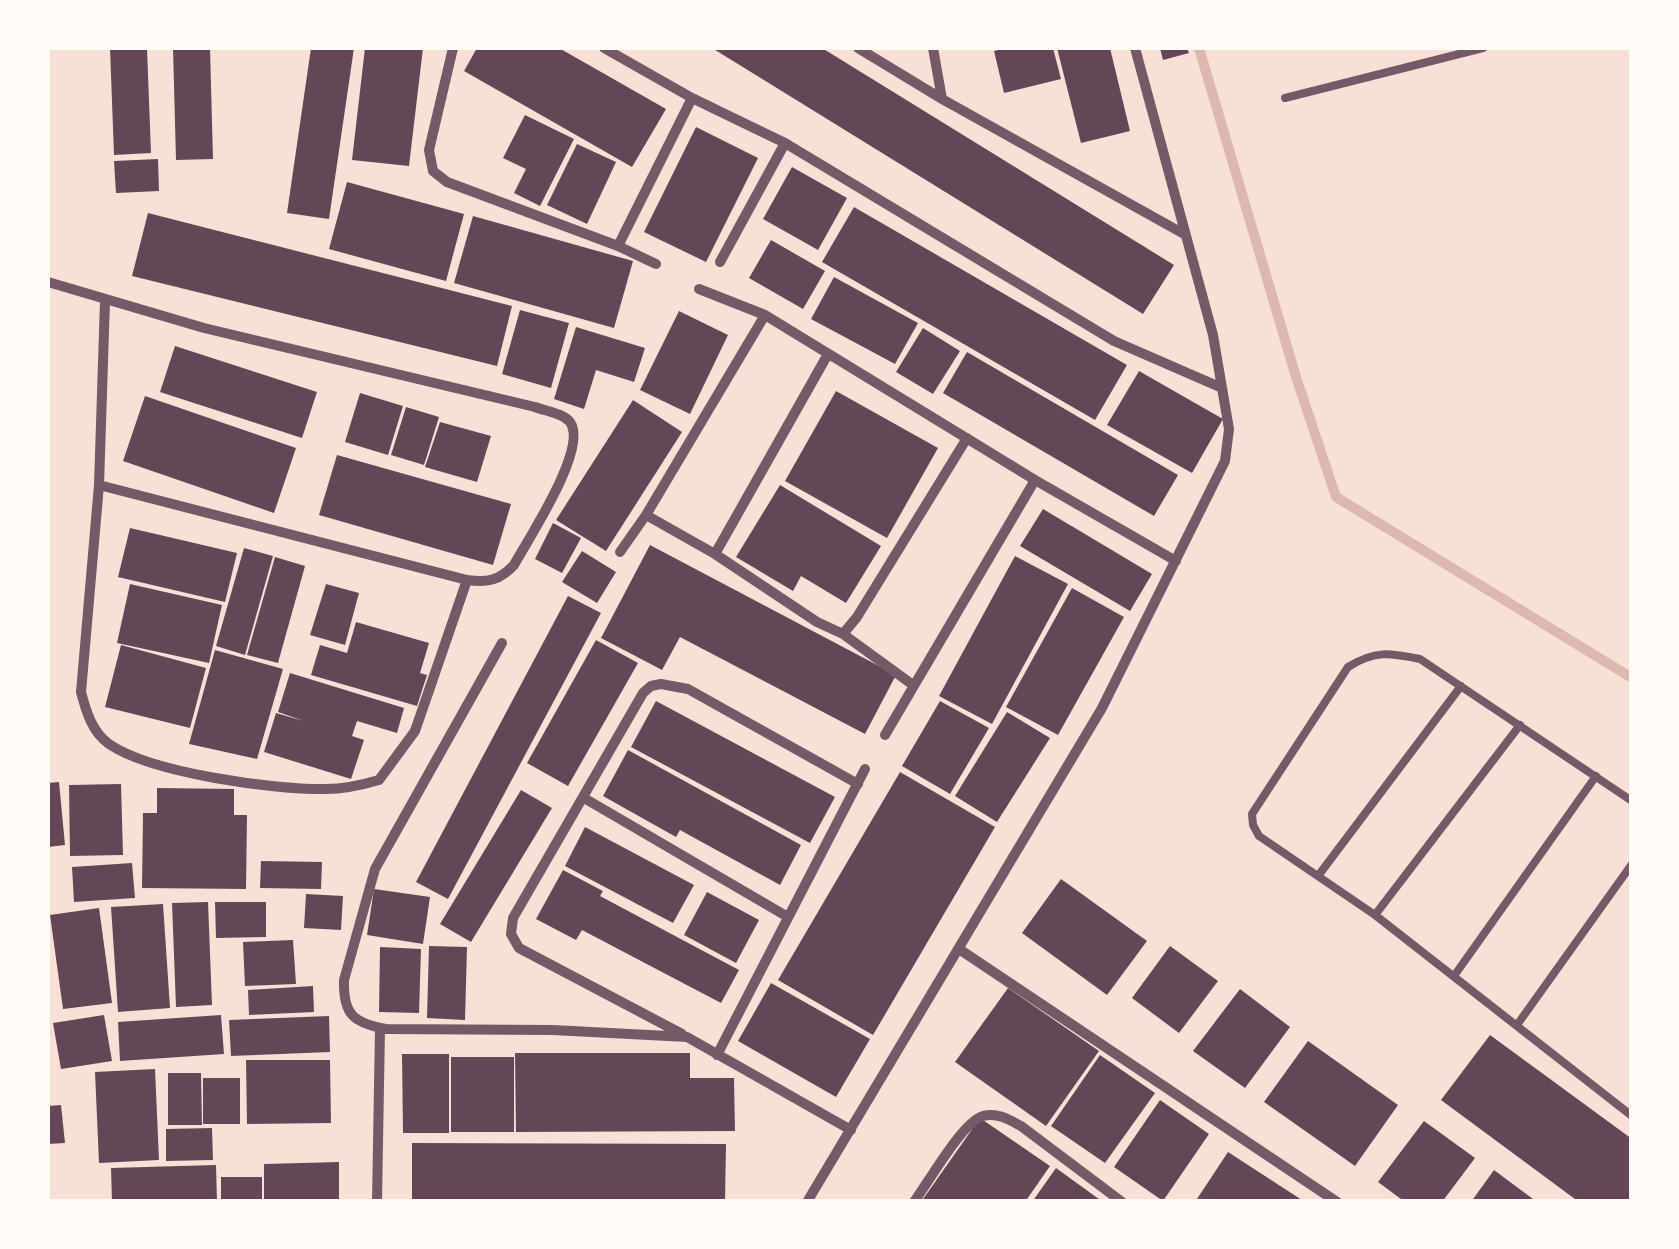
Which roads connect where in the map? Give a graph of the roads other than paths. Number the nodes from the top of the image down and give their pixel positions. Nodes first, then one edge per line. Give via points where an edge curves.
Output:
1 (453, 48) edge
2 (604, 48) edge
3 (858, 48) edge
4 (933, 48) edge
5 (1135, 48) edge
6 (1483, 48) edge
7 (692, 98) junction
8 (1286, 98) dead end
9 (942, 99) junction
10 (785, 144) junction
11 (1184, 234) junction
12 (618, 246) junction
13 (720, 262) dead end
14 (656, 264) dead end
15 (48, 282) edge
16 (699, 289) dead end
17 (104, 301) junction
18 (765, 315) junction
19 (828, 354) junction
20 (1222, 388) junction
21 (967, 438) junction
22 (1035, 480) junction
23 (99, 485) junction
24 (646, 515) junction
25 (620, 552) dead end
26 (715, 554) junction
27 (1176, 562) junction
28 (467, 580) junction
29 (843, 634) junction
30 (502, 643) dead end
31 (913, 685) junction
32 (1460, 686) junction
33 (1520, 725) junction
34 (886, 735) dead end
35 (865, 769) dead end
36 (1596, 776) junction
37 (858, 784) junction
38 (584, 798) junction
39 (1632, 801) edge
40 (1632, 864) edge
41 (1318, 876) junction
42 (1376, 915) junction
43 (788, 917) junction
44 (958, 948) junction
45 (1454, 976) junction
46 (1517, 1026) junction
47 (380, 1028) junction
48 (687, 1037) junction
49 (717, 1055) junction
50 (1632, 1116) edge
51 (850, 1130) junction
52 (377, 1202) edge
53 (807, 1202) edge
54 (914, 1202) edge
55 (1122, 1202) edge
56 (1336, 1202) edge

1 - 12 street via 429,150 433,170 447,182
2 - 7 street
3 - 9 street
4 - 9 street
5 - 11 street
6 - 8 lane
7 - 10 street
7 - 12 street
9 - 11 street
10 - 13 street
10 - 20 street via 1114,341
11 - 20 street
12 - 14 street
15 - 17 street
16 - 18 street
17 - 23 street
17 - 28 street via 566,418 574,431 573,450 514,565 493,581
18 - 19 street
18 - 24 street
19 - 21 street
19 - 26 street
20 - 27 street via 1229,428 1225,461
21 - 22 street
21 - 29 street via 868,604
22 - 27 street
22 - 31 street
23 - 28 street
23 - 28 street via 81,692 89,720 107,744 151,764 326,789 378,780 415,730
24 - 25 street
24 - 26 street
26 - 29 street
27 - 44 street via 1102,708
29 - 31 street
30 - 47 street via 375,869 344,999 360,1023
31 - 34 street
32 - 33 lane
32 - 41 lane
32 - 41 lane via 1420,659 1394,654 1368,655 1348,667 1252,814 1259,836
33 - 36 lane
33 - 42 lane
35 - 37 street
36 - 39 lane
36 - 45 lane
37 - 38 street via 688,689 661,684 643,692 628,713
37 - 43 street
38 - 43 street
38 - 48 street via 513,918 514,942
40 - 46 lane
41 - 42 lane
42 - 45 lane
43 - 49 street
44 - 51 street
44 - 56 street
45 - 46 lane
46 - 50 lane
47 - 48 street
47 - 52 street
48 - 49 street
49 - 51 street
51 - 53 street
54 - 55 street via 968,1125 982,1116 1021,1126

